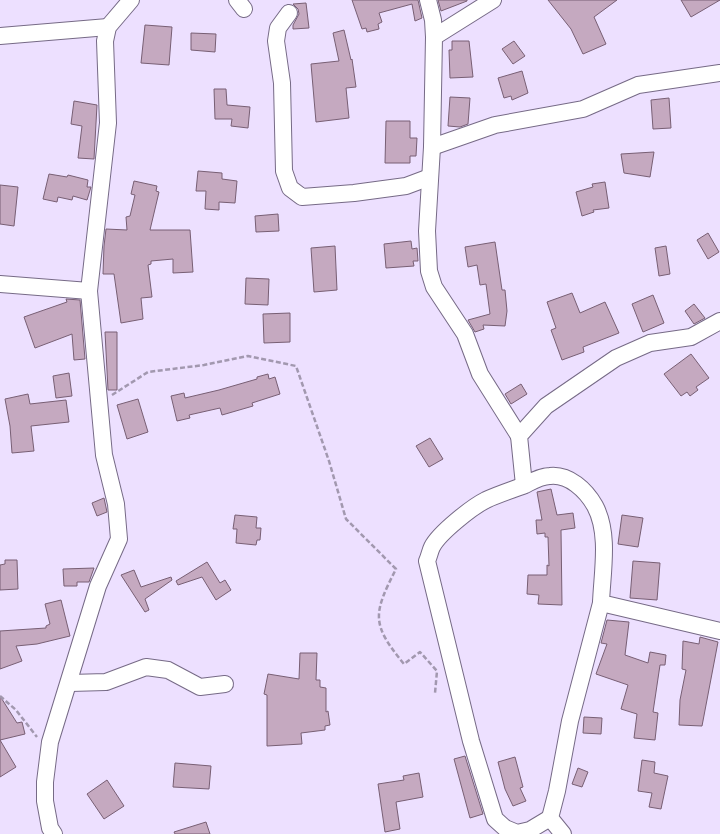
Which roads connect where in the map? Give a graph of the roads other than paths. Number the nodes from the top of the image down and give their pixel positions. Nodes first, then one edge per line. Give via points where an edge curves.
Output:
1 (130, 0) edge
2 (428, 0) edge
3 (493, 0) edge
4 (289, 14) dead end
5 (108, 27) junction
6 (0, 36) edge
7 (434, 37) junction
8 (720, 73) edge
9 (432, 147) junction
10 (430, 177) junction
11 (0, 284) edge
12 (89, 291) junction
13 (720, 321) edge
14 (519, 436) junction
15 (524, 485) junction
16 (601, 603) junction
17 (720, 631) edge
18 (70, 683) junction
19 (225, 684) dead end
20 (550, 818) junction
21 (54, 834) edge
22 (563, 834) edge

1 - 5 street
2 - 7 street
3 - 7 street
4 - 10 street via 278,28 276,41 282,83 284,171 290,188 302,196 354,194 406,186
5 - 6 street
5 - 12 street via 104,54 108,123
7 - 9 street
8 - 9 street via 638,85 583,109 495,125
9 - 10 street
10 - 14 street via 427,231 429,271 434,287 458,321 480,374
11 - 12 street
12 - 18 street via 104,455 116,504 119,538 98,586
13 - 14 street via 691,337 650,343 616,358 546,406
14 - 15 street
15 - 16 street via 550,476 562,477 578,485 595,506 602,535
15 - 20 street via 485,500 467,512 432,546 428,561 471,741 495,819 517,833 530,830
16 - 17 street
16 - 20 street via 570,721
18 - 19 street via 106,682 146,667 168,670 200,687
18 - 21 street via 50,742 45,782 45,801
20 - 22 street

